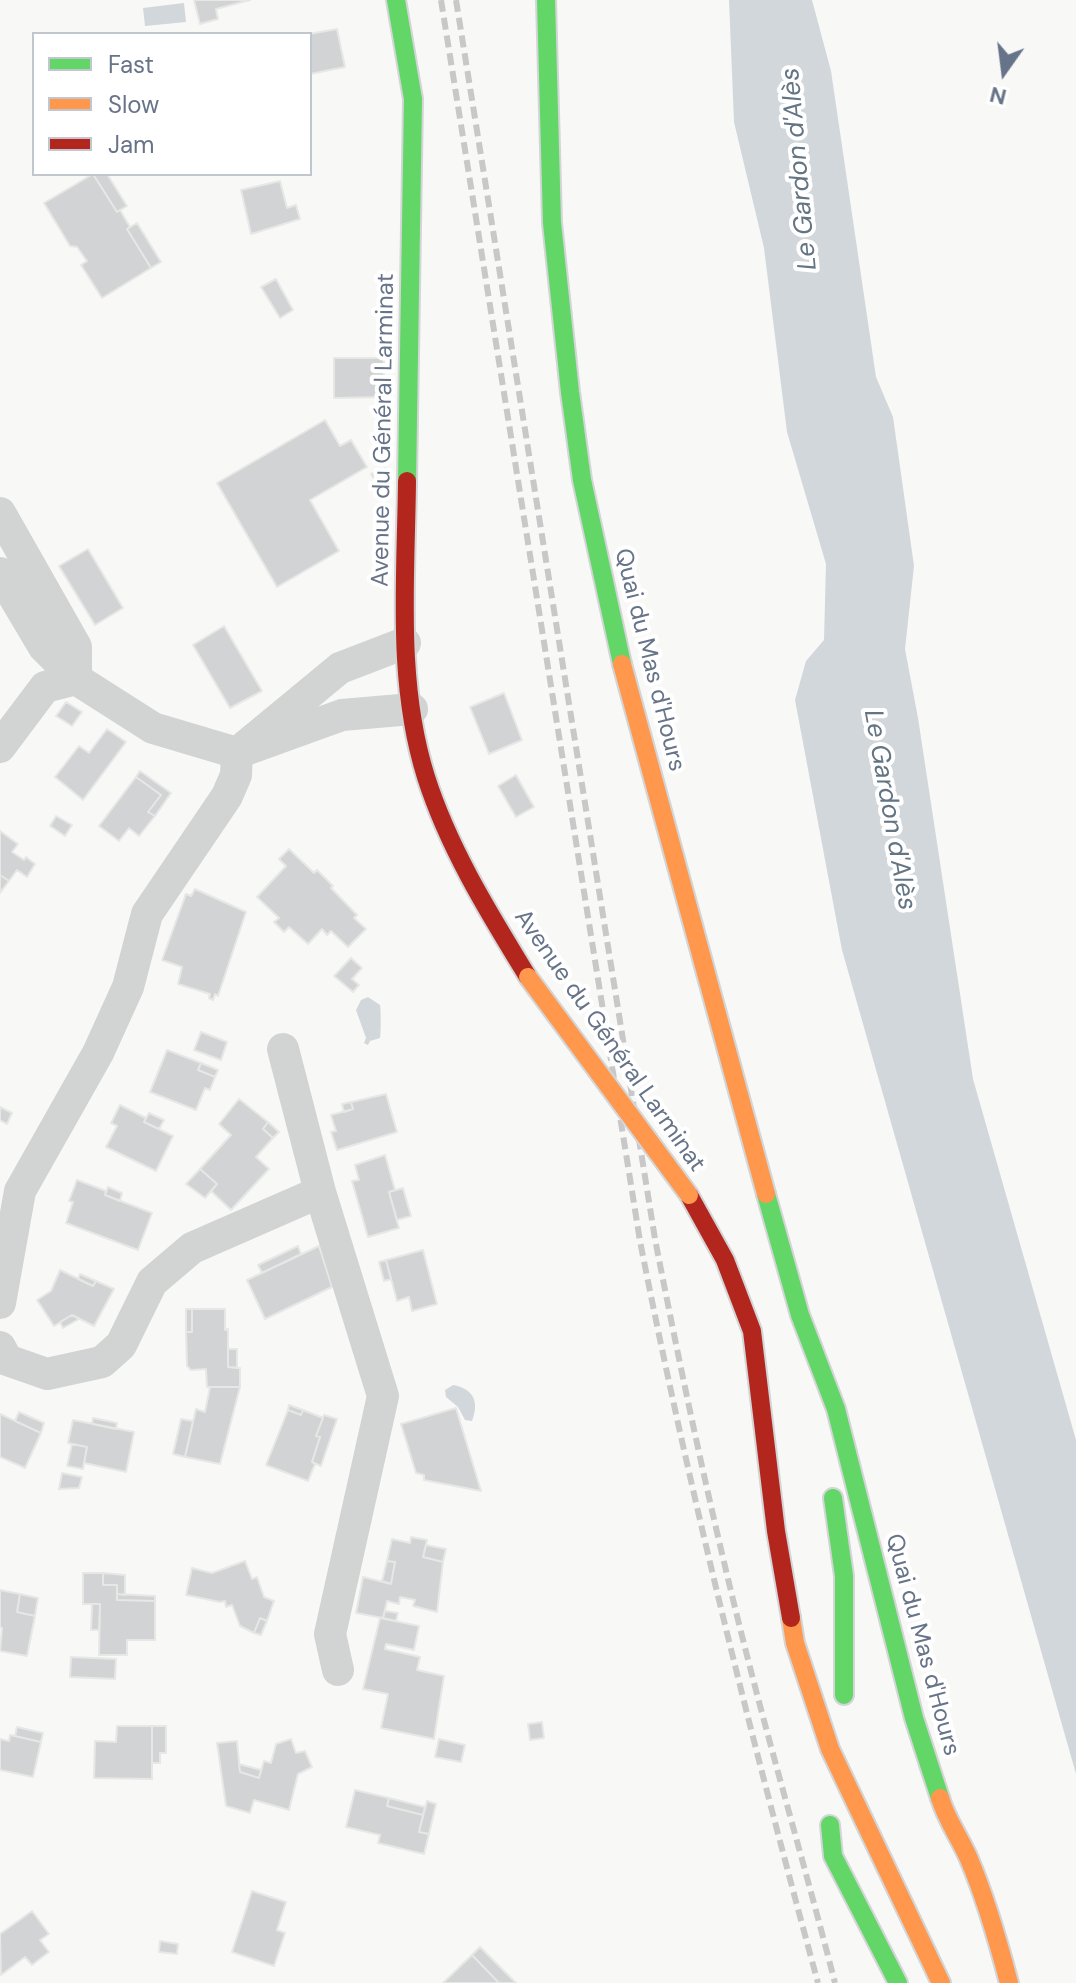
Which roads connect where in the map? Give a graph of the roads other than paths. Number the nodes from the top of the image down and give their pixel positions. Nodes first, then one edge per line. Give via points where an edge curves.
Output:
1 (396, 0) edge
2 (546, 0) edge
3 (0, 513) edge
4 (0, 573) edge
5 (405, 643) junction
6 (76, 679) junction
7 (412, 709) junction
8 (0, 747) edge
9 (237, 753) junction
10 (283, 1049) dead end
11 (10, 1192) edge
12 (320, 1192) junction
13 (0, 1303) edge
14 (800, 1315) junction
15 (0, 1347) edge
16 (822, 1428) dead end
17 (831, 1487) dead end
18 (338, 1670) dead end
19 (844, 1695) dead end
20 (830, 1825) dead end
21 (968, 1857) junction
22 (1006, 1907) dead end
23 (898, 1983) edge
24 (941, 1983) edge
25 (1009, 1983) edge

1 - 5 street, Avenue du Général Larminat via 413,99
2 - 14 street, Quai du Mas d'Hours via 552,223 582,480 626,682
3 - 6 street via 76,647
4 - 6 street via 44,647
5 - 7 street, Avenue du Général Larminat
5 - 9 street via 340,668
6 - 8 street via 45,687
6 - 9 street via 153,728
7 - 9 street via 342,715
7 - 24 street, Avenue du Général Larminat, bridge via 426,776 469,881 528,977 689,1195 725,1260 752,1331 795,1643 830,1749
9 - 11 street via 236,775 227,796 147,914 128,987 110,1027
10 - 12 street
11 - 13 street
12 - 15 street via 192,1248 152,1282 121,1345 102,1362 47,1374 7,1360
12 - 18 street via 383,1396 330,1634
14 - 16 street, Quai du Mas d'Hours
14 - 21 street, Quai du Mas d'Hours via 836,1409 914,1718 947,1821
17 - 19 street via 844,1576
20 - 23 street via 833,1856
21 - 22 street
21 - 25 street, Quai du Mas d'Hours

